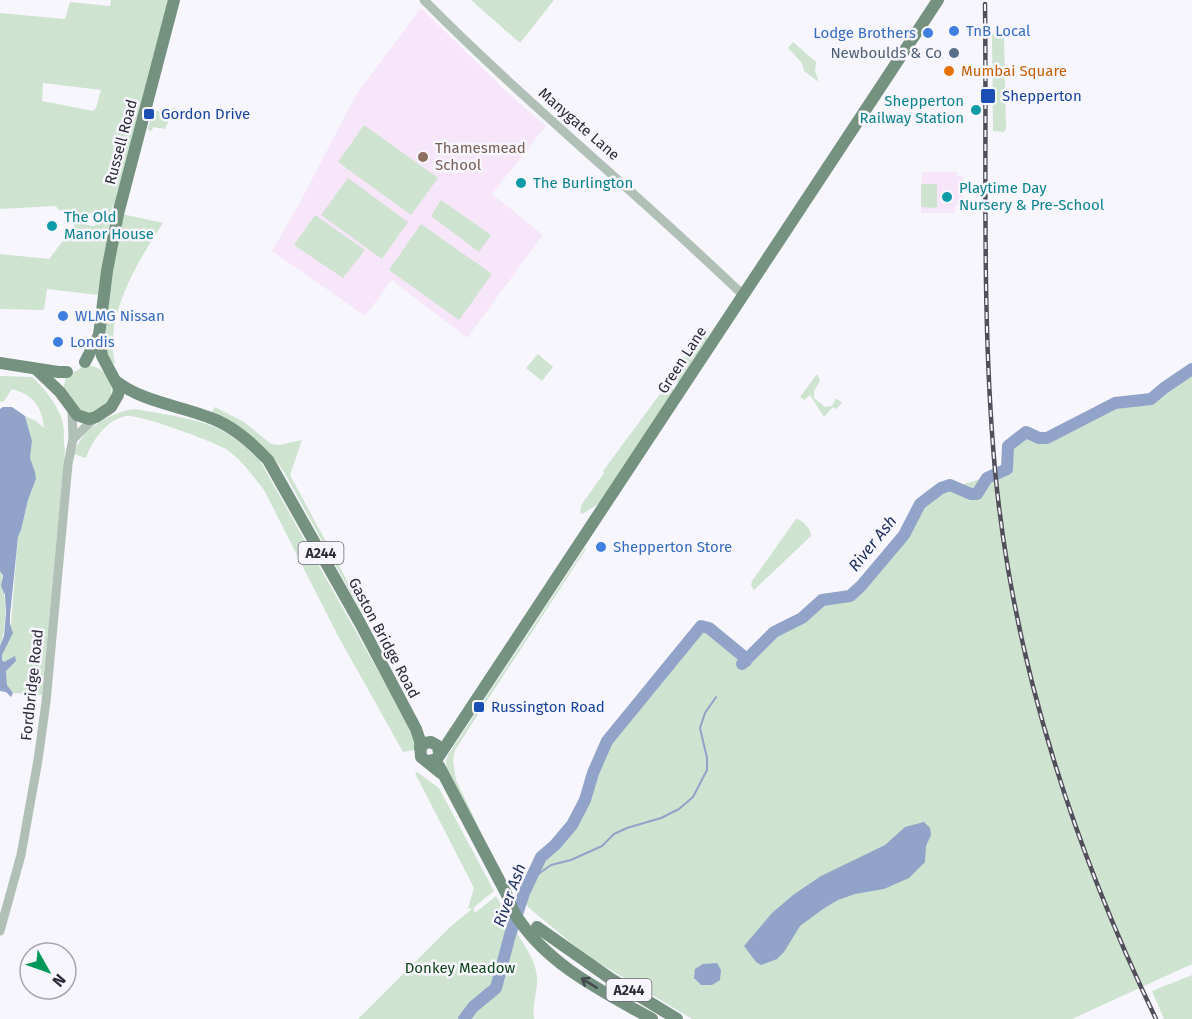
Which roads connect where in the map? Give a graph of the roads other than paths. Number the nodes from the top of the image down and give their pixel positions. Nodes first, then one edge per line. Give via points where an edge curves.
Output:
1 (174, 0) edge
2 (424, 0) edge
3 (938, 0) edge
4 (743, 295) junction
5 (99, 335) junction
6 (84, 362) junction
7 (0, 363) edge
8 (107, 367) junction
9 (36, 369) junction
10 (67, 372) junction
11 (117, 382) junction
12 (60, 392) junction
13 (149, 400) junction
14 (111, 407) junction
15 (72, 410) junction
16 (96, 417) junction
17 (73, 439) junction
18 (431, 751) junction
19 (517, 910) junction
20 (537, 927) junction
21 (0, 931) edge
22 (550, 954) junction
23 (652, 1019) edge
24 (677, 1019) edge

1 - 5 main road, Russell Road via 118,214
2 - 4 street, Manygate Lane via 502,77 667,222
3 - 4 main road, Green Lane
4 - 18 main road, Green Lane via 452,736
5 - 6 main road, Russell Road
5 - 8 main road
6 - 8 main road via 96,361
6 - 10 main road
7 - 9 main road
8 - 11 main road
9 - 10 main road
9 - 12 main road
10 - 12 main road
11 - 13 main road, Gaston Bridge Road / A244
11 - 14 main road via 118,395
12 - 15 main road
13 - 14 main road, Gaston Bridge Road / A244 via 128,400
13 - 18 main road, Gaston Bridge Road / A244 via 221,423 247,439 268,460
14 - 16 main road
15 - 16 main road via 82,417
15 - 17 street, Fordbridge Road
16 - 17 street
17 - 21 street, Fordbridge Road via 38,760 21,855
18 - 19 main road, Gaston Bridge Road / A244
19 - 20 main road, A244
19 - 22 main road, A244
20 - 22 main road via 552,947
20 - 24 main road, A244
23 -> 22 main road, A244 via 587,982

